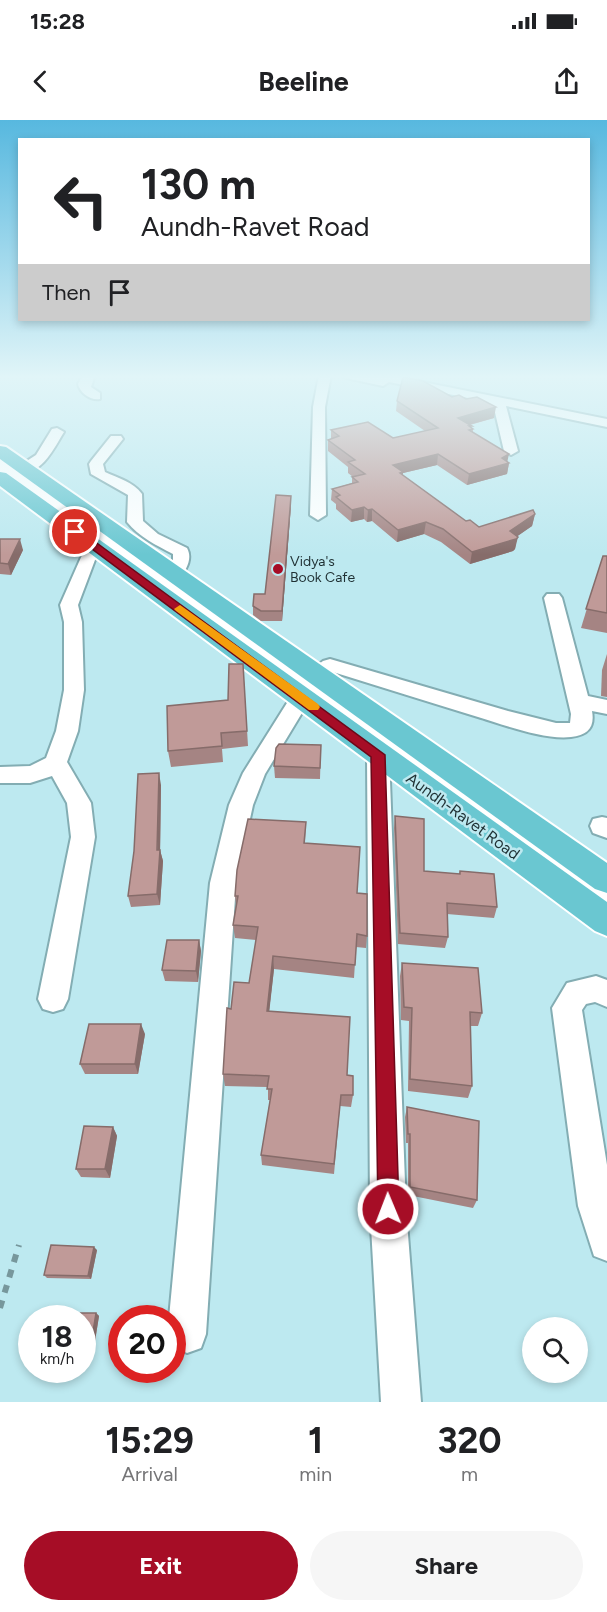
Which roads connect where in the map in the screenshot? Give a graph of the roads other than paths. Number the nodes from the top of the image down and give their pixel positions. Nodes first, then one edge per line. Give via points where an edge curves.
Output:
1 (55, 435) edge
2 (319, 435) edge
3 (507, 435) edge
4 (116, 439) dead end
5 (511, 451) dead end
6 (0, 452) edge
7 (0, 464) edge
8 (12, 473) edge
9 (318, 515) dead end
10 (94, 546) junction
11 (174, 575) junction
12 (553, 598) dead end
13 (308, 687) junction
14 (579, 701) junction
15 (607, 707) edge
16 (378, 755) junction
17 (56, 762) junction
18 (0, 775) edge
19 (607, 880) edge
20 (607, 899) edge
21 (607, 921) edge
22 (607, 994) edge
23 (53, 999) dead end
24 (607, 1243) edge
25 (187, 1334) dead end
26 (400, 1402) edge

1 - 8 street via 41,458
2 - 9 street
3 - 5 street
4 - 11 street via 95,469 135,494 135,522 141,529 181,552
6 - 8 main road, Aundh-Ravet Road
7 - 13 street
8 - 10 main road, Aundh-Ravet Road
8 - 11 main road, Aundh-Ravet Road
10 - 13 main road, Aundh-Ravet Road
10 - 17 street via 69,605 74,690 68,731
11 - 13 main road, Aundh-Ravet Road
12 - 14 street
13 - 14 street via 330,665 556,730 582,726
13 - 16 main road, Aundh-Ravet Road
13 - 19 main road, Aundh-Ravet Road
13 - 20 street
13 - 25 street via 254,773 223,883
14 - 15 street
16 - 21 main road, Aundh-Ravet Road
16 - 26 street via 388,1209
17 - 18 street via 46,771 25,776
17 - 23 street via 79,803 83,837
22 - 24 street via 596,989 577,992 567,1008 596,1206

